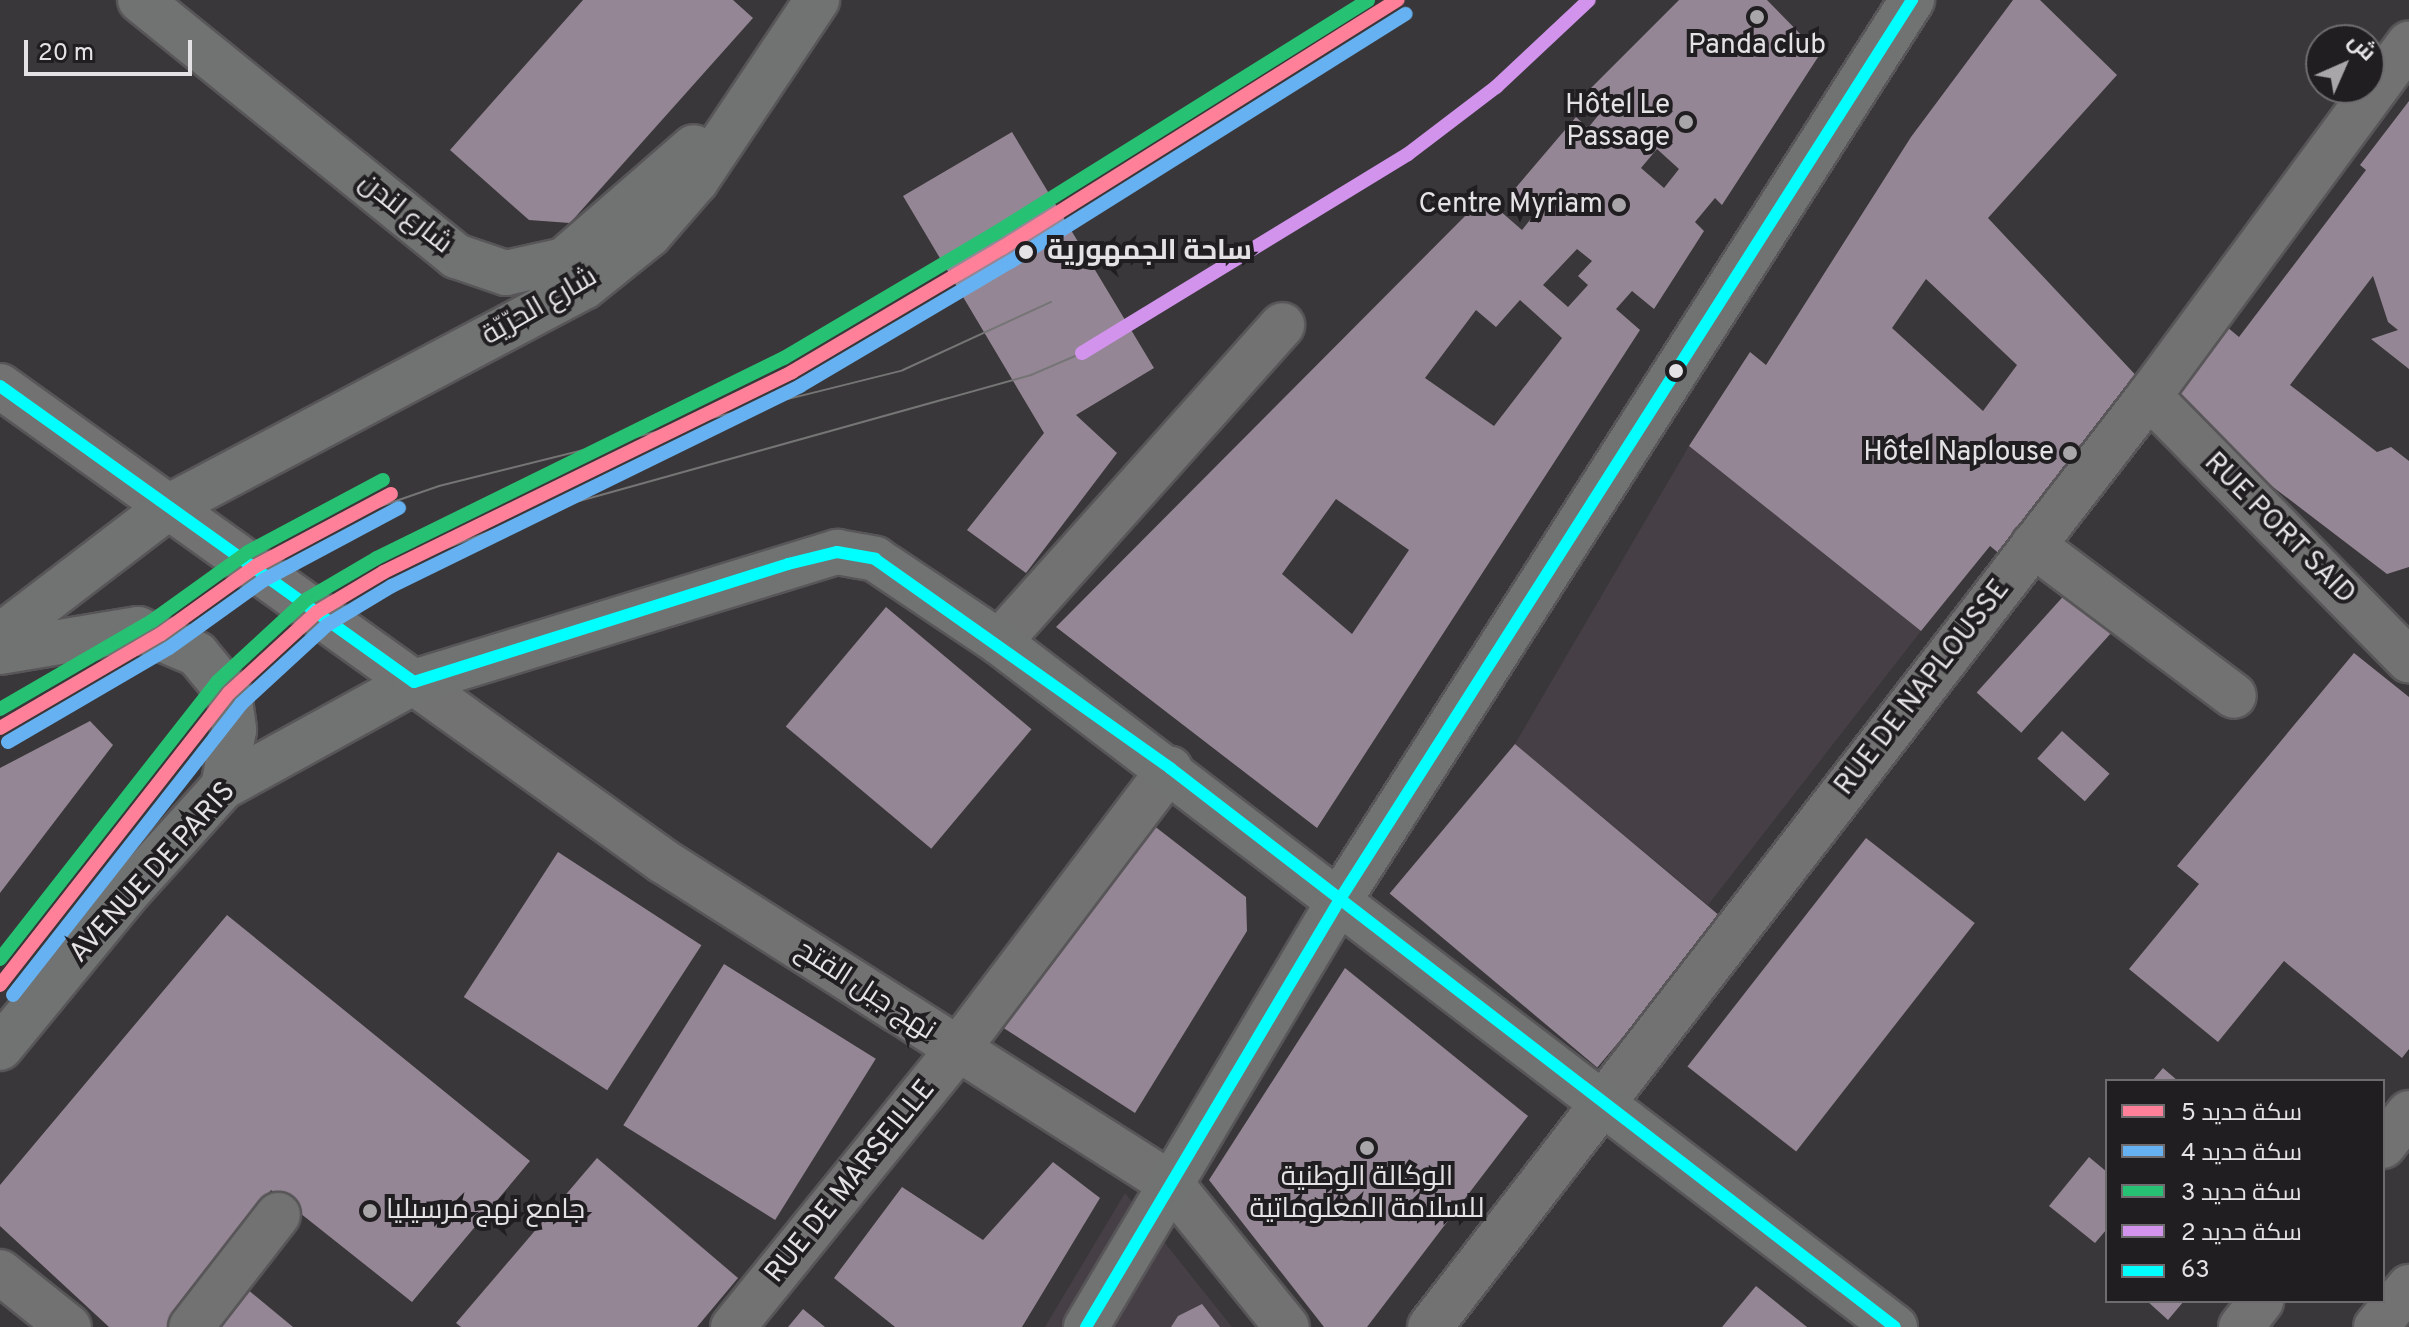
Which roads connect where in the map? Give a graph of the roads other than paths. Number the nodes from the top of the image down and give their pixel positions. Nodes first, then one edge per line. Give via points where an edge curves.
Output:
1 (140, 0) edge
2 (1912, 0) edge
3 (815, 1) edge
4 (2409, 43) edge
5 (757, 88) junction
6 (1282, 325) dead end
7 (0, 386) edge
8 (2149, 396) junction
9 (170, 506) junction
10 (2033, 545) junction
11 (0, 636) edge
12 (2403, 640) edge
13 (999, 642) junction
14 (0, 652) edge
15 (414, 682) junction
16 (2234, 696) dead end
17 (1170, 768) junction
18 (223, 787) junction
19 (1340, 899) junction
20 (0, 1048) edge
21 (957, 1050) junction
22 (1605, 1101) junction
23 (2409, 1113) edge
24 (2385, 1143) edge
25 (1171, 1184) junction
26 (278, 1215) dead end
27 (0, 1272) edge
28 (2409, 1287) edge
29 (2259, 1303) edge
30 (69, 1327) edge
31 (191, 1327) edge
32 (733, 1327) edge
33 (1086, 1327) edge
34 (1287, 1327) edge
35 (1430, 1327) edge
36 (1895, 1327) edge
37 (2241, 1327) edge
38 (2376, 1327) edge

1 - 5 main road, شارع لندن via 456,256 506,273 564,260
2 - 19 main road
3 - 5 main road, شارع الحرّيّة
4 - 8 street, RUE DE NAPLOUSSE
5 - 9 main road, شارع الحرّيّة via 687,192 649,235 584,287
6 - 13 street
7 - 9 street, نهج جبل الفتح
8 - 10 street, RUE DE NAPLOUSSE
8 - 12 street, RUE PORT SAID
9 - 11 main road, شارع الحرّيّة
9 - 15 street, نهج جبل الفتح
10 - 16 street
10 - 22 street, RUE DE NAPLOUSSE
13 - 15 main road, AVENUE DE PARIS via 875,559 837,552
13 - 17 main road, AVENUE DE PARIS
14 - 18 main road via 138,629 197,654 229,693 234,730
15 - 18 main road, AVENUE DE PARIS
15 - 21 street, نهج جبل الفتح via 663,861
17 - 19 main road, AVENUE DE PARIS
17 - 21 street, RUE DE MARSEILLE
18 - 20 main road, AVENUE DE PARIS
19 - 22 main road, AVENUE DE PARIS
19 - 25 main road
21 - 25 street, نهج جبل الفتح
21 - 32 street, RUE DE MARSEILLE
22 - 35 street, RUE DE NAPLOUSSE
22 - 36 main road, AVENUE DE PARIS
23 - 24 street
25 - 33 main road
25 - 34 street, نهج جبل الفتح
26 - 31 street
27 - 30 street
28 - 38 street
29 - 37 street

